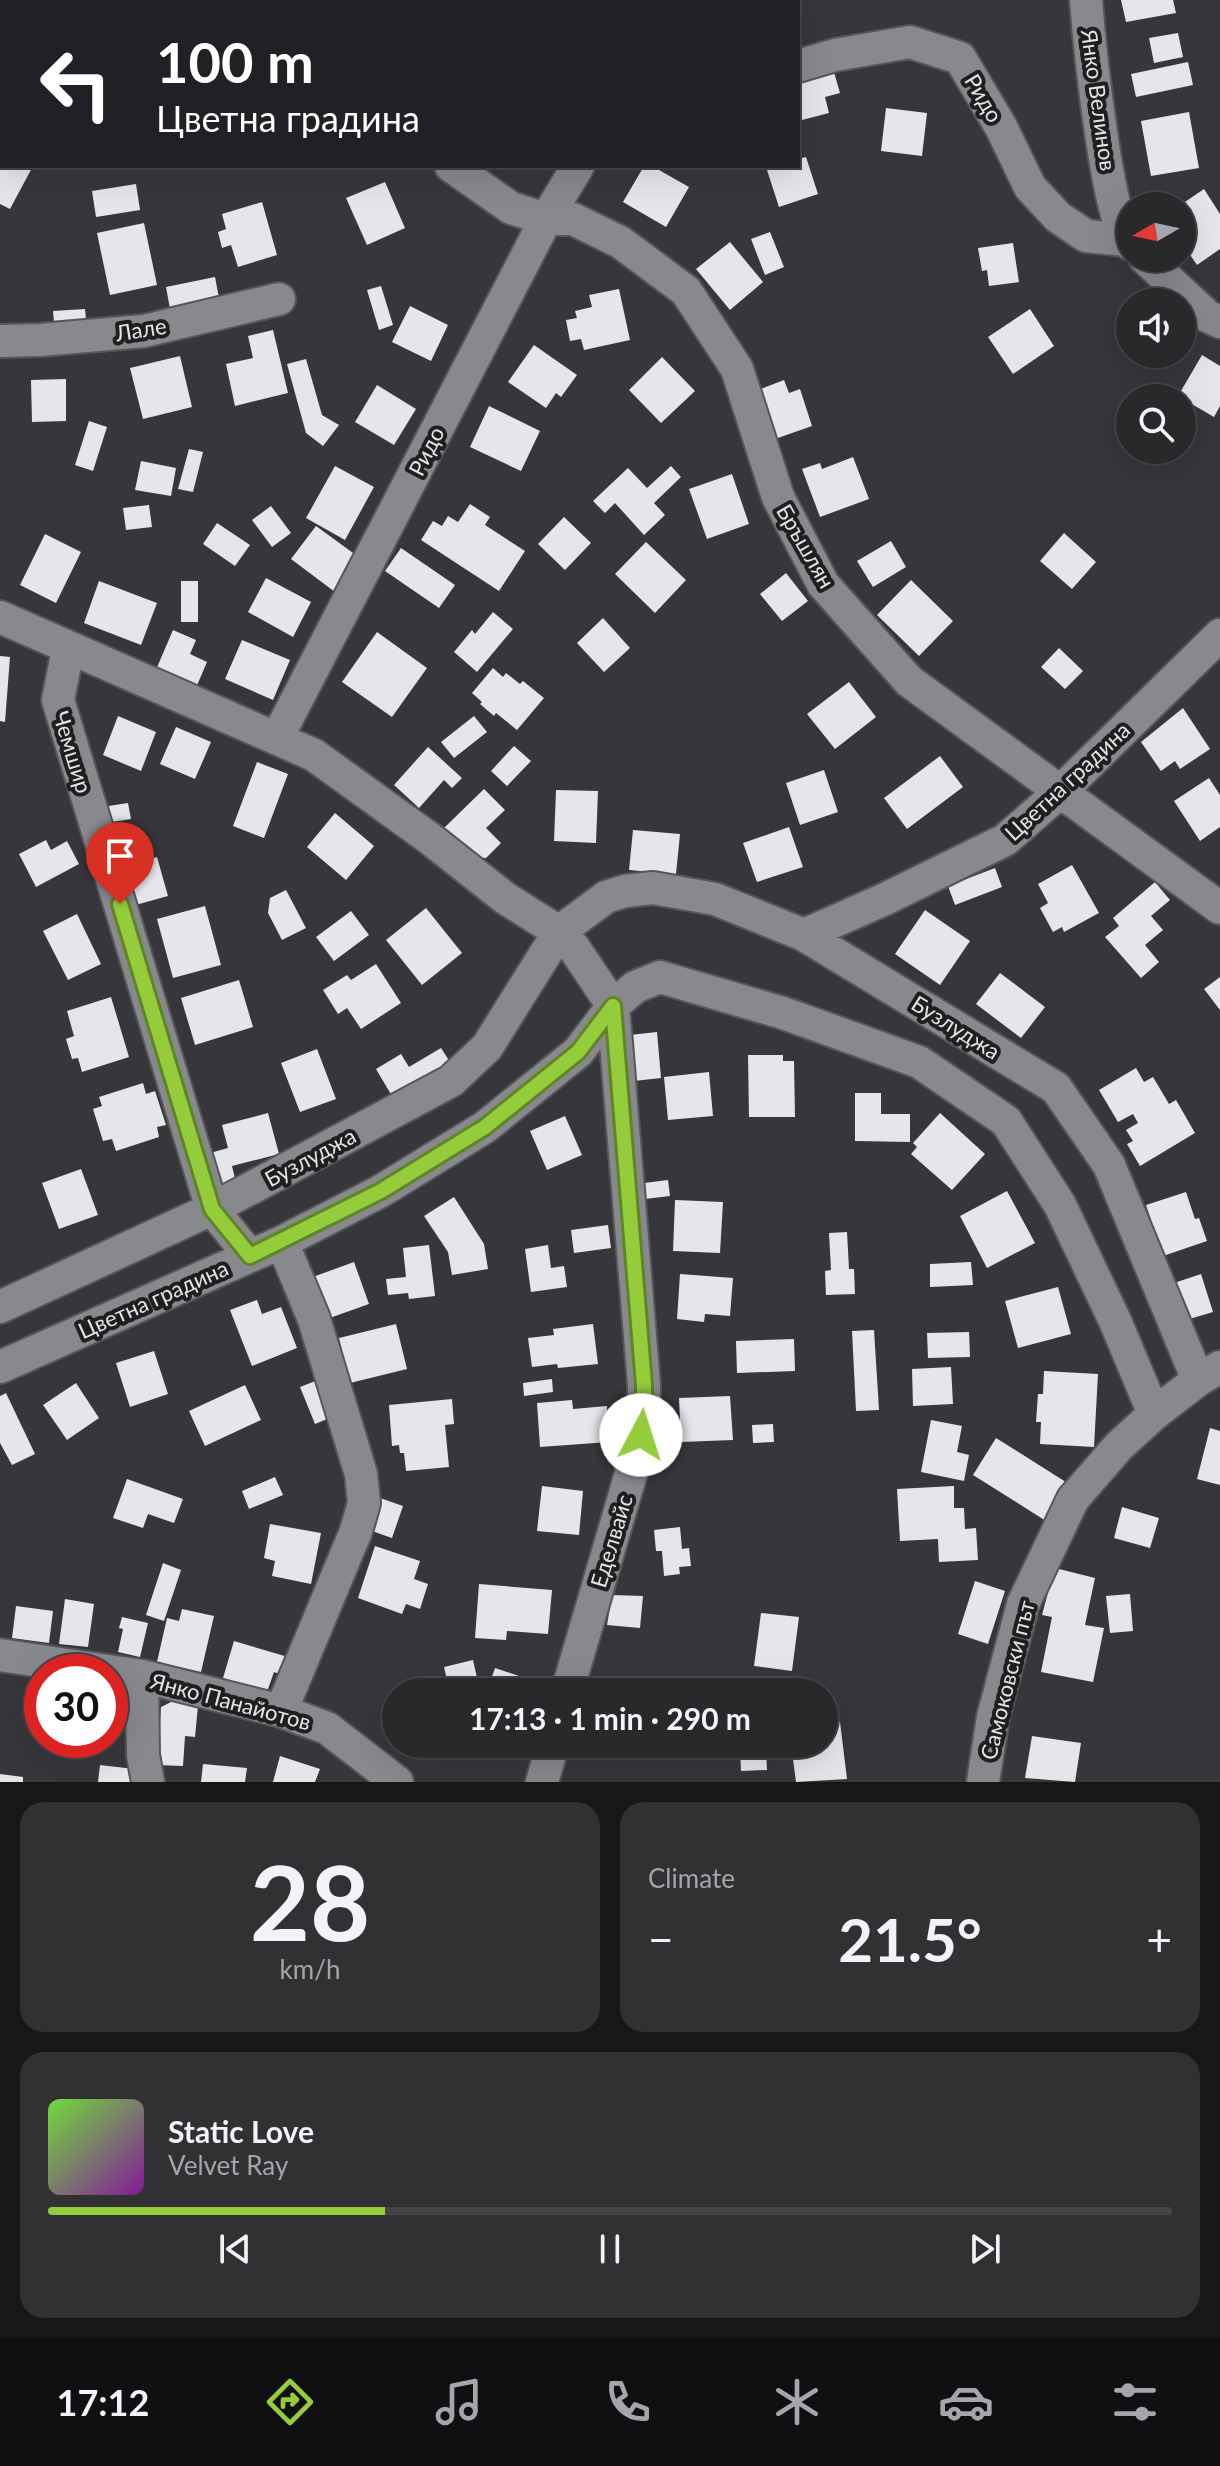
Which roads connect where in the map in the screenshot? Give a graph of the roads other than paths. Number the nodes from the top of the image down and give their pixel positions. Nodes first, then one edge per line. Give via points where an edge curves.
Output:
1 (1086, 0) edge
2 (800, 65) edge
3 (454, 168) edge
4 (577, 168) edge
5 (1116, 208) edge
6 (546, 219) junction
7 (1116, 243) edge
8 (1160, 272) edge
9 (279, 299) dead end
10 (1220, 322) edge
11 (0, 341) edge
12 (0, 617) edge
13 (1220, 635) edge
14 (68, 649) junction
15 (277, 738) junction
16 (1060, 792) junction
17 (1220, 908) edge
18 (559, 932) junction
19 (804, 935) junction
20 (613, 1006) junction
21 (212, 1209) junction
22 (282, 1242) junction
23 (250, 1256) junction
24 (0, 1307) edge
25 (0, 1367) edge
26 (1209, 1373) edge
27 (1154, 1414) junction
28 (0, 1655) edge
29 (142, 1676) junction
30 (571, 1678) edge
31 (281, 1711) junction
32 (549, 1758) edge
33 (148, 1782) edge
34 (397, 1782) edge
35 (542, 1782) edge
36 (983, 1782) edge

1 - 5 street, Янко Велинов
2 - 7 street, Ридо via 910,42 960,58 1030,187 1058,217 1086,236
3 - 6 street, Бръшлян via 511,208
4 - 6 street, Ридо
6 - 15 street, Ридо
6 - 16 street, Бръшлян via 573,219 620,242 686,291 737,369 778,497 823,584 909,681
8 - 10 street, Янко Велинов
9 - 11 street, Лале via 144,331
12 - 14 street
13 - 16 street, Цветна градина
14 - 15 street
14 - 21 street, Чемшир via 58,700
15 - 18 street via 314,755 505,898
16 - 17 street, Бръшлян
16 - 19 street, Цветна градина via 1005,840
18 - 19 street, Бузлуджа via 606,897 653,888 715,899
18 - 20 street
18 - 21 street, Бузлуджа via 487,1047 451,1081
19 - 26 street, Бузлуджа via 1056,1088 1109,1165
20 - 22 street, Цветна градина via 578,1052 485,1127 381,1191
20 - 27 street via 635,987 660,977 783,1013 919,1062 1006,1121 1060,1205
20 - 30 street, Еделвайс via 644,1416
21 - 23 street, Чемшир
21 - 24 street, Бузлуджа
22 - 23 street, Цветна градина
22 - 31 street via 319,1333 361,1474 364,1503
23 - 25 street, Цветна градина
26 - 27 street, Самоковски път
27 - 36 street, Самоковски път via 1073,1499 1023,1604 993,1717
28 - 29 street, Янко Панайотов
29 - 31 street, Янко Панайотов
29 - 33 street
31 - 34 street, Янко Панайотов via 327,1728
32 - 35 street

